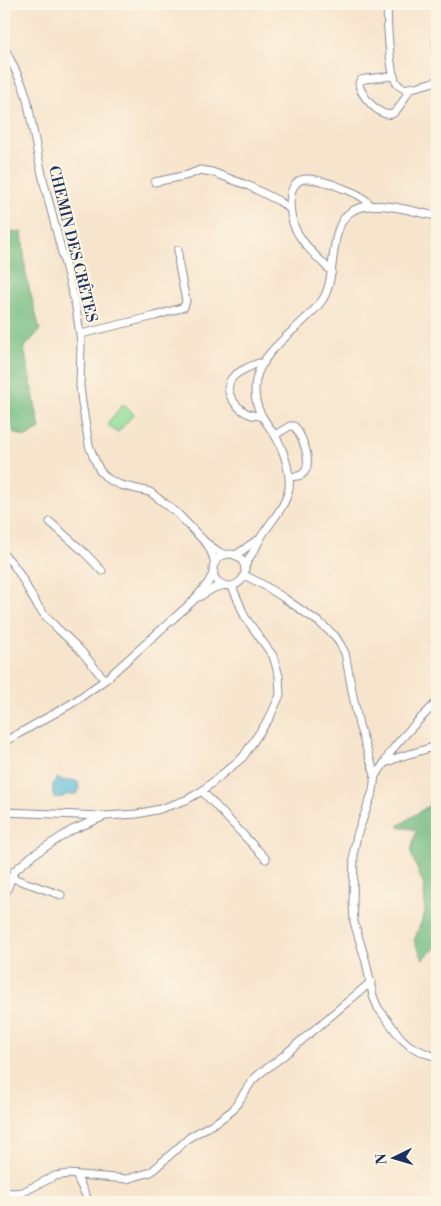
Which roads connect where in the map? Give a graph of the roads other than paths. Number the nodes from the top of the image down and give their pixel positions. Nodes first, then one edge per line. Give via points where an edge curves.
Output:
1 (388, 4) edge
2 (437, 39) edge
3 (4, 47) edge
4 (437, 50) edge
5 (394, 76) junction
6 (437, 81) edge
7 (410, 88) junction
8 (155, 182) dead end
9 (371, 206) junction
10 (290, 209) junction
11 (437, 216) edge
12 (178, 250) dead end
13 (332, 272) junction
14 (80, 334) junction
15 (264, 363) junction
16 (260, 416) junction
17 (275, 435) junction
18 (289, 476) junction
19 (50, 522) dead end
20 (260, 538) junction
21 (206, 542) junction
22 (225, 554) junction
23 (4, 555) edge
24 (235, 555) junction
25 (215, 563) junction
26 (245, 567) junction
27 (102, 571) dead end
28 (214, 572) junction
29 (244, 576) junction
30 (228, 585) junction
31 (193, 601) junction
32 (105, 680) junction
33 (437, 702) edge
34 (4, 742) edge
35 (437, 746) edge
36 (385, 763) junction
37 (375, 776) junction
38 (202, 791) junction
39 (4, 812) edge
40 (104, 816) junction
41 (266, 859) dead end
42 (7, 876) edge
43 (61, 895) dead end
44 (4, 898) edge
45 (371, 982) junction
46 (437, 1057) edge
47 (76, 1175) junction
48 (4, 1192) edge
49 (90, 1202) edge

1 - 5 street via 388,42
2 - 4 street
3 - 14 street, CHEMIN DES CRÊTES via 28,99 38,156
5 - 7 street via 399,85
5 - 7 street via 365,79 359,83 367,100 376,109 393,114
6 - 7 street
8 - 10 street via 200,170 212,172 248,186
9 - 10 street via 344,188 306,178 300,180 292,192
9 - 11 street
9 - 13 street via 350,212 344,219 337,235
10 - 13 street via 302,240
12 - 14 street via 186,301 184,307
13 - 15 street via 322,300 267,356
14 - 21 street, CHEMIN DES CRÊTES via 82,403 89,445 100,471 120,485 150,492
15 - 16 street via 254,391
15 - 16 street via 259,362 240,372 229,383 236,405 243,411
16 - 17 street
17 - 18 street
17 - 18 street via 294,426 307,453 306,470 300,476
18 - 20 street via 285,499
19 - 27 street
20 - 24 street
20 - 26 street
21 - 22 street, CHEMIN DES CRÊTES
21 - 25 street, CHEMIN DES CRÊTES
22 - 24 street
22 - 25 street
23 - 32 street via 19,572 40,610
24 - 26 street
25 - 28 street
26 - 29 street
28 - 30 street via 220,582
28 - 31 street
29 - 30 street via 237,584
29 - 37 street via 284,598 335,636 345,652 357,715
30 - 31 street via 214,588
30 - 38 street via 245,617 273,656 280,695 270,717 243,757
31 - 32 street
32 - 34 street via 71,704
33 - 36 street via 400,741
35 - 36 street
36 - 37 street
37 - 45 street via 374,791 354,850 353,877 354,922
38 - 40 street via 160,809
38 - 41 street
39 - 40 street
40 - 42 street via 72,830 32,855
42 - 43 street
42 - 44 street
45 - 46 street via 378,1008 401,1038 410,1046
45 - 47 street via 258,1074 232,1110 190,1137 152,1172 127,1179
47 - 48 street via 55,1176 23,1192
47 - 49 street

